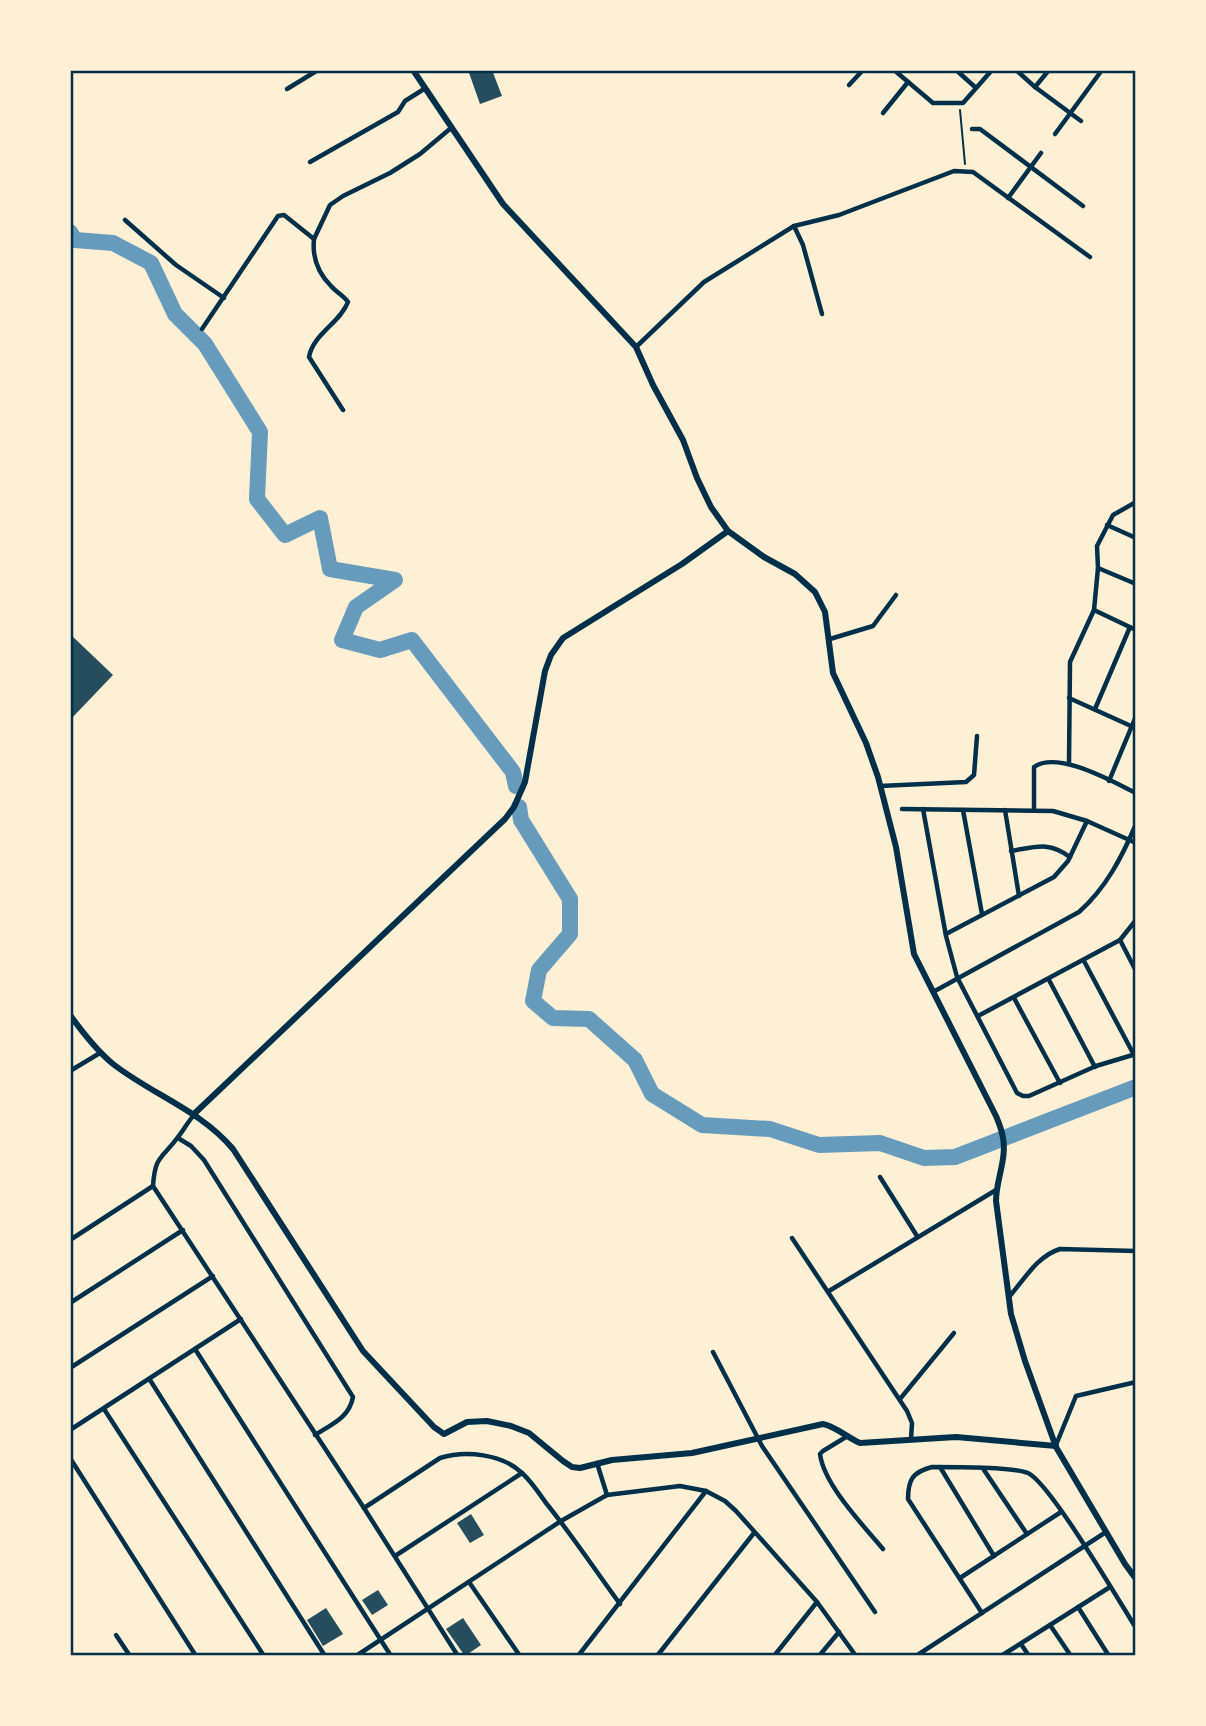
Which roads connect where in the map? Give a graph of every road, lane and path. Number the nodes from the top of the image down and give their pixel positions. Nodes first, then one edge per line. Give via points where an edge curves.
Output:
1 (318, 70) edge
2 (413, 70) edge
3 (863, 70) edge
4 (894, 70) edge
5 (956, 70) edge
6 (992, 70) edge
7 (1016, 70) edge
8 (1049, 70) edge
9 (1102, 70) edge
10 (908, 82) junction
11 (849, 85) dead end
12 (975, 87) junction
13 (1035, 87) junction
14 (287, 89) dead end
15 (424, 89) junction
16 (961, 102) junction
17 (883, 113) dead end
18 (1072, 113) junction
19 (1081, 121) dead end
20 (451, 128) junction
21 (972, 129) dead end
22 (1055, 134) dead end
23 (1041, 153) dead end
24 (310, 162) dead end
25 (1031, 166) junction
26 (966, 171) junction
27 (1008, 198) junction
28 (1083, 206) dead end
29 (125, 220) dead end
30 (794, 226) junction
31 (314, 239) junction
32 (1090, 257) dead end
33 (224, 298) junction
34 (822, 314) dead end
35 (202, 329) dead end
36 (636, 347) junction
37 (343, 410) dead end
38 (1136, 502) edge
39 (1107, 524) junction
40 (728, 531) junction
41 (1136, 538) edge
42 (1098, 568) junction
43 (1136, 584) edge
44 (896, 594) dead end
45 (1094, 610) junction
46 (1130, 628) junction
47 (1136, 630) edge
48 (830, 639) junction
49 (1069, 698) junction
50 (1096, 709) junction
51 (1136, 716) edge
52 (1132, 726) junction
53 (977, 736) dead end
54 (1069, 764) junction
55 (1109, 780) junction
56 (880, 786) junction
57 (1136, 793) edge
58 (902, 809) dead end
59 (923, 810) junction
60 (963, 810) junction
61 (1005, 810) junction
62 (1034, 810) junction
63 (1087, 821) junction
64 (1136, 824) edge
65 (1129, 839) junction
66 (1136, 843) edge
67 (1011, 851) junction
68 (1070, 857) junction
69 (1018, 896) junction
70 (982, 914) junction
71 (1136, 920) edge
72 (946, 934) junction
73 (1120, 940) junction
74 (1084, 961) junction
75 (1136, 971) edge
76 (958, 979) junction
77 (1049, 980) junction
78 (933, 992) junction
79 (1014, 998) junction
80 (70, 1015) edge
81 (978, 1016) junction
82 (100, 1053) junction
83 (1135, 1055) edge
84 (1095, 1067) junction
85 (70, 1071) edge
86 (1060, 1083) junction
87 (195, 1114) junction
88 (178, 1139) junction
89 (880, 1177) dead end
90 (153, 1186) junction
91 (996, 1189) junction
92 (183, 1230) junction
93 (917, 1236) junction
94 (792, 1238) dead end
95 (70, 1240) edge
96 (1136, 1251) edge
97 (213, 1276) junction
98 (829, 1291) junction
99 (1009, 1297) junction
100 (70, 1303) edge
101 (241, 1320) junction
102 (954, 1333) dead end
103 (195, 1349) junction
104 (713, 1352) dead end
105 (70, 1368) edge
106 (150, 1380) junction
107 (1136, 1382) edge
108 (900, 1399) junction
109 (104, 1409) junction
110 (70, 1430) edge
111 (315, 1435) junction
112 (846, 1437) junction
113 (758, 1439) junction
114 (911, 1439) junction
115 (1056, 1446) junction
116 (70, 1458) edge
117 (597, 1463) junction
118 (940, 1467) junction
119 (984, 1470) junction
120 (522, 1473) junction
121 (706, 1491) junction
122 (607, 1495) junction
123 (364, 1508) junction
124 (1061, 1512) junction
125 (561, 1521) junction
126 (1106, 1532) junction
127 (754, 1533) junction
128 (1027, 1534) junction
129 (1084, 1548) junction
130 (883, 1549) dead end
131 (395, 1556) junction
132 (994, 1556) junction
133 (960, 1578) junction
134 (1136, 1579) edge
135 (469, 1582) junction
136 (1110, 1587) junction
137 (817, 1602) junction
138 (620, 1604) junction
139 (1078, 1607) junction
140 (428, 1609) junction
141 (875, 1612) dead end
142 (982, 1614) junction
143 (1050, 1625) junction
144 (1136, 1628) edge
145 (839, 1632) junction
146 (116, 1635) dead end
147 (380, 1640) junction
148 (1021, 1644) junction
149 (130, 1656) edge
150 (196, 1656) edge
151 (264, 1656) edge
152 (325, 1656) edge
153 (356, 1656) edge
154 (391, 1656) edge
155 (458, 1656) edge
156 (520, 1656) edge
157 (578, 1656) edge
158 (657, 1656) edge
159 (774, 1656) edge
160 (820, 1656) edge
161 (856, 1656) edge
162 (916, 1656) edge
163 (1001, 1656) edge
164 (1029, 1656) edge
165 (1070, 1656) edge
166 (1110, 1656) edge

1 - 14 street
2 - 15 street
3 - 11 street
4 - 10 street
5 - 12 street
6 - 12 street
7 - 13 street
8 - 13 street
9 - 18 street
10 - 16 street via 933,103
10 - 17 street
12 - 16 street
13 - 18 street
15 - 20 street
15 - 24 street via 405,101 398,112
16 - 26 path
18 - 19 street
18 - 22 street
20 - 31 street via 390,173 330,205
20 - 36 street via 507,208
21 - 25 street
23 - 25 street
25 - 27 street
25 - 28 street
26 - 27 street
26 - 30 street via 954,171 839,215
27 - 32 street
29 - 33 street via 176,265
30 - 34 street
30 - 36 street via 704,282
31 - 33 street via 284,215 278,216
31 - 37 street via 317,269 348,302 309,357
33 - 35 street
36 - 40 street via 711,507
38 - 39 street via 1113,515
39 - 41 street
39 - 42 street via 1097,546
40 - 48 street via 815,592
40 - 87 street via 563,638 545,671 525,782 510,813
42 - 43 street
42 - 45 street
44 - 48 street via 873,626
45 - 46 street
45 - 49 street via 1070,662
46 - 47 street
46 - 50 street
48 - 56 street via 833,673 866,743
49 - 50 street
49 - 54 street
50 - 52 street
51 - 52 street
52 - 55 street
53 - 56 street via 974,775 966,782
54 - 55 street
54 - 62 street via 1034,767
55 - 57 street
56 - 78 street via 914,954
58 - 59 street
59 - 60 street
59 - 72 street
60 - 61 street
60 - 70 street
61 - 62 street
61 - 67 street
62 - 63 street
63 - 65 street
63 - 68 street
64 - 65 street
65 - 66 street
65 - 76 street via 1096,897 1079,912
67 - 68 street via 1048,845
67 - 69 street
68 - 69 street via 1054,877
69 - 70 street
70 - 72 street
71 - 73 street
72 - 76 street
73 - 74 street
73 - 75 street
74 - 77 street
74 - 83 street
76 - 78 street
76 - 81 street
77 - 79 street
77 - 84 street
78 - 91 street via 999,1125 1003,1155
79 - 81 street
79 - 86 street
80 - 82 street
81 - 86 street via 1019,1094 1029,1096
82 - 85 street
82 - 87 street
83 - 84 street
84 - 86 street
87 - 88 street
87 - 117 street via 233,1149 363,1352 434,1427 444,1434 467,1423 511,1426 529,1433 572,1467
88 - 90 street via 159,1156
88 - 111 street via 204,1160 353,1397 345,1416
89 - 93 street
90 - 92 street
90 - 95 street
91 - 93 street
91 - 99 street
92 - 97 street
92 - 100 street
93 - 98 street
94 - 98 street
96 - 99 street via 1054,1251 1043,1257
97 - 101 street
97 - 105 street
98 - 108 street
99 - 115 street via 1025,1361
101 - 103 street
101 - 111 street
102 - 108 street
103 - 106 street
103 - 147 street
104 - 113 street
106 - 109 street
106 - 152 street
107 - 115 street via 1076,1396
108 - 114 street via 912,1423
109 - 110 street
109 - 151 street
111 - 123 street
112 - 113 street via 823,1424
112 - 114 street via 860,1443
112 - 130 street via 823,1451 821,1460 831,1481
113 - 117 street via 692,1453
113 - 141 street
114 - 115 street via 956,1437
115 - 126 street
116 - 150 street
117 - 122 street
118 - 119 street
118 - 132 street
118 - 133 street via 919,1471 911,1479 908,1499
119 - 124 street via 1028,1473
119 - 128 street
120 - 123 street via 483,1456 450,1455
120 - 125 street
120 - 131 street
121 - 122 street via 680,1486
121 - 127 street via 725,1501
121 - 138 street
122 - 125 street
123 - 131 street
124 - 128 street
124 - 129 street
125 - 135 street
125 - 138 street
126 - 129 street
126 - 134 street
127 - 137 street
127 - 158 street
128 - 132 street
129 - 136 street
129 - 142 street
131 - 140 street
132 - 133 street
133 - 142 street
135 - 140 street
135 - 156 street
136 - 139 street
136 - 144 street
137 - 145 street
137 - 159 street
138 - 157 street
139 - 143 street
139 - 166 street
140 - 147 street
140 - 155 street
142 - 162 street
143 - 148 street
143 - 165 street
145 - 160 street
145 - 161 street
146 - 149 street
147 - 153 street
147 - 154 street
148 - 163 street
148 - 164 street

